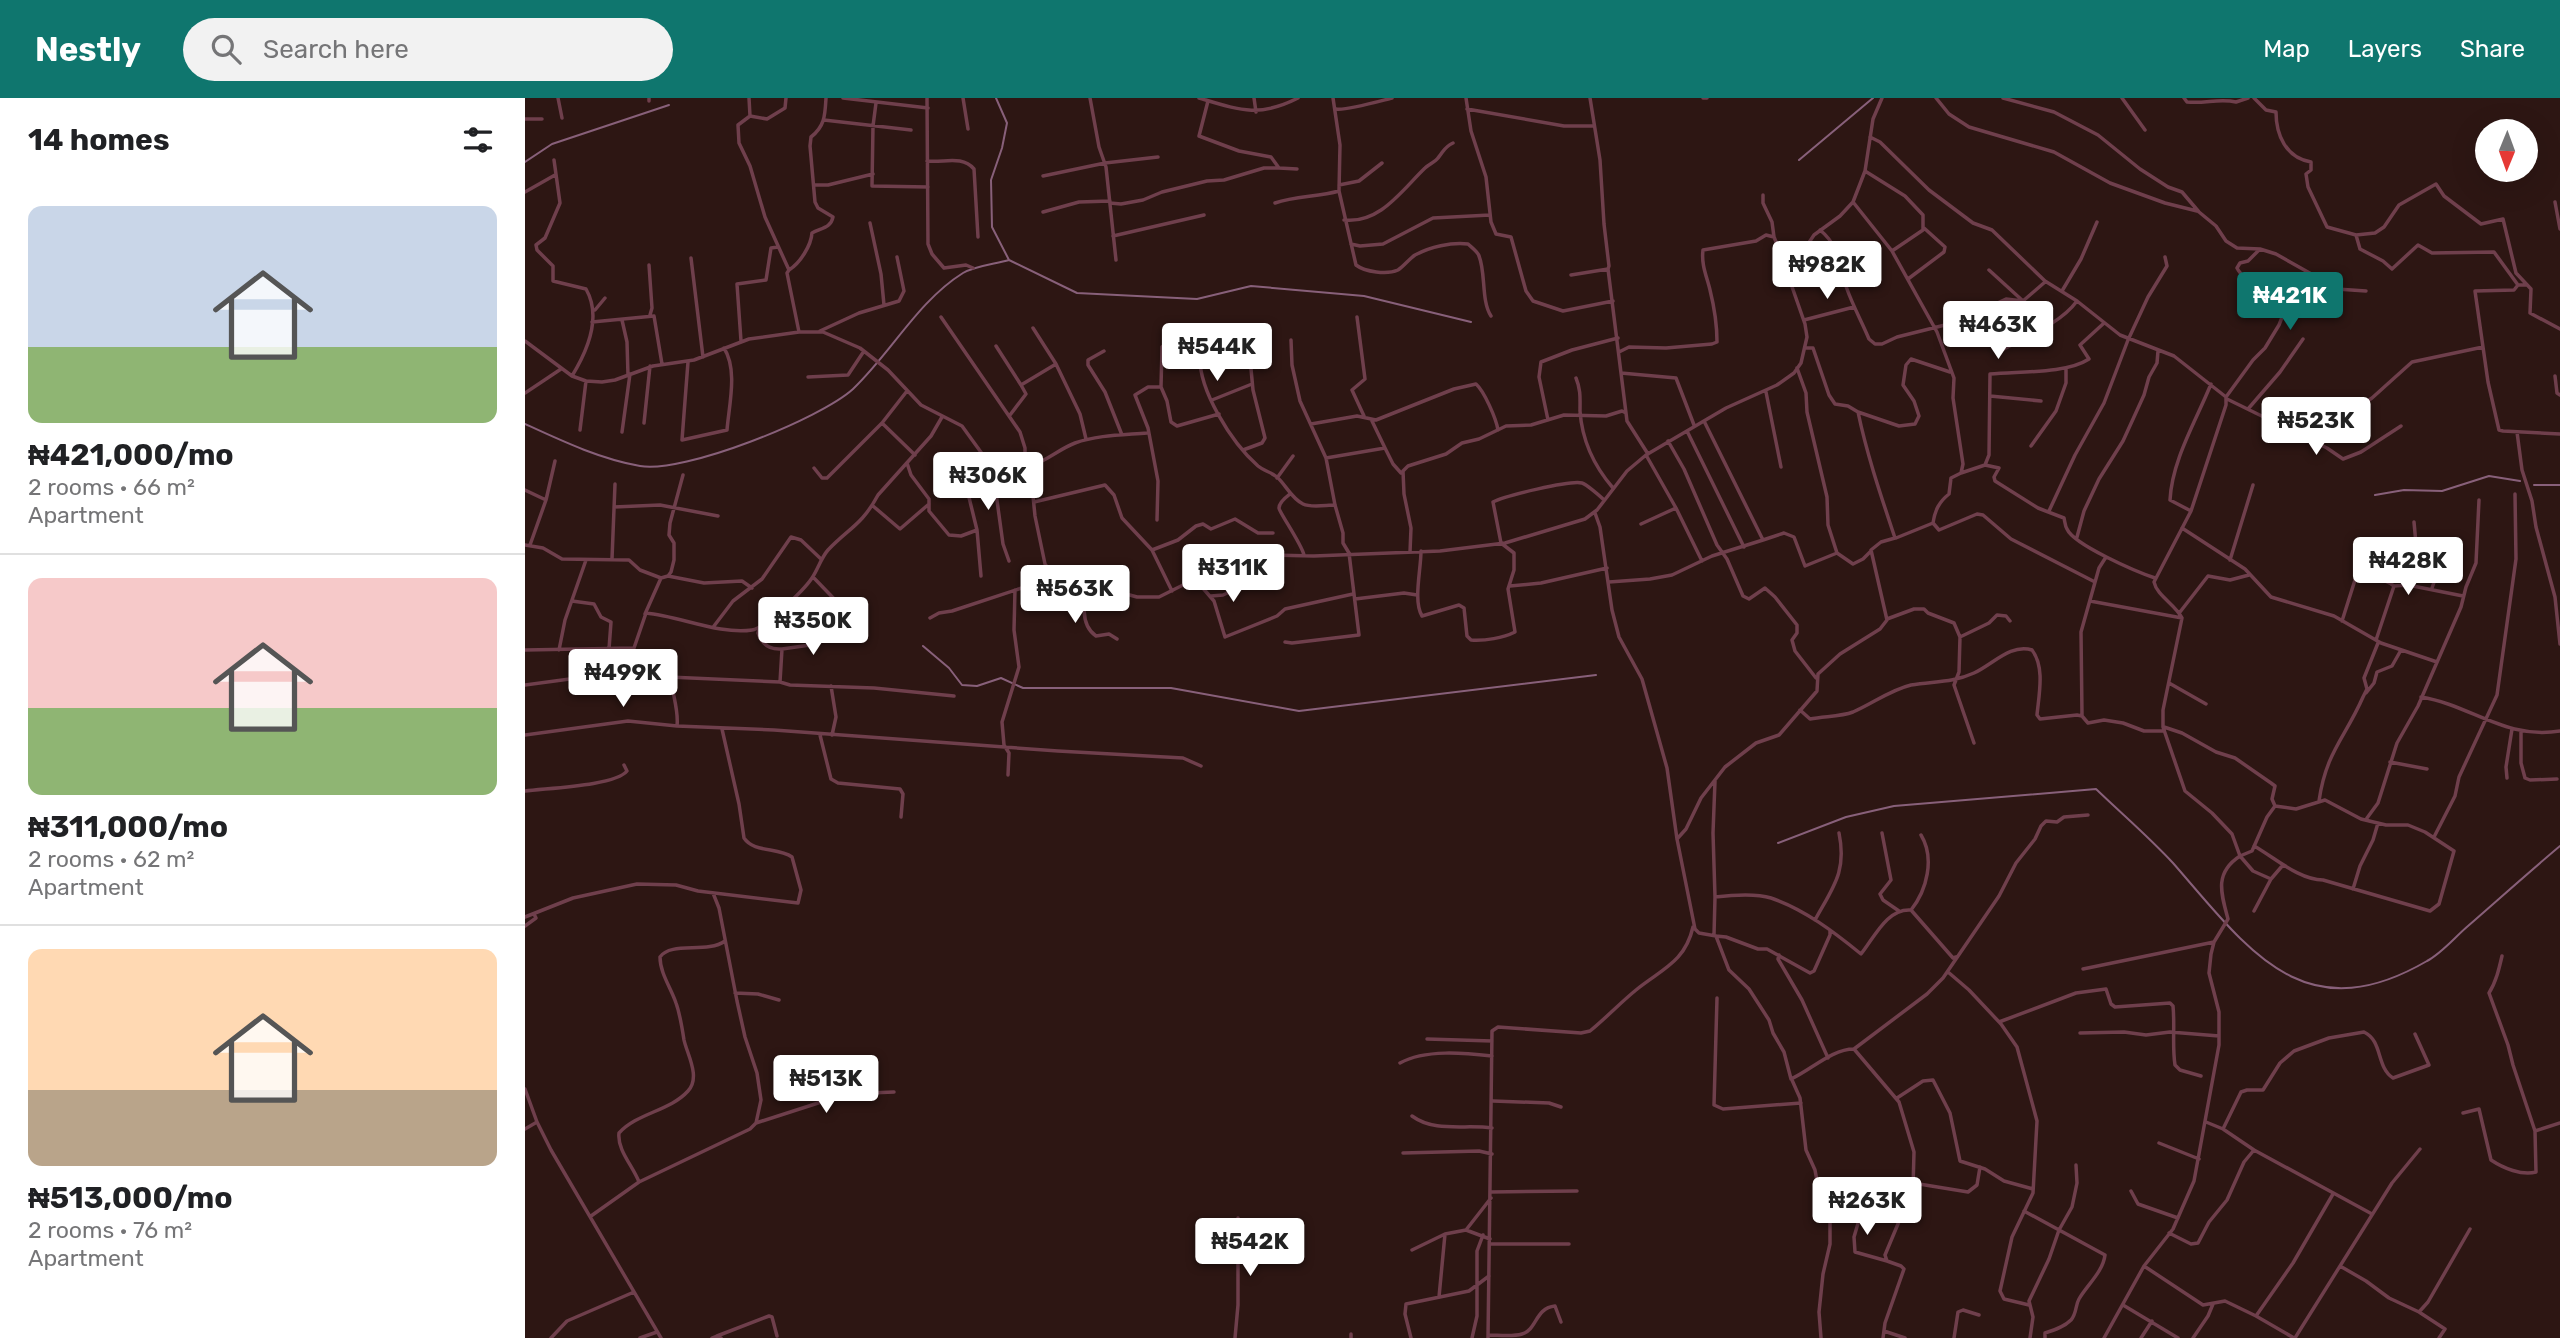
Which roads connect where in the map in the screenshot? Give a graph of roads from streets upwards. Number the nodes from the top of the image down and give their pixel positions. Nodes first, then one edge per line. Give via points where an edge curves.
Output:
1 (558, 98) edge
2 (749, 98) edge
3 (786, 98) edge
4 (826, 98) edge
5 (843, 98) edge
6 (927, 98) edge
7 (963, 98) edge
8 (1090, 98) edge
9 (1199, 98) edge
10 (1254, 98) edge
11 (1298, 98) edge
12 (1333, 98) edge
13 (1392, 98) edge
14 (1466, 98) edge
15 (1590, 98) edge
16 (1882, 98) edge
17 (1936, 98) edge
18 (2003, 98) edge
19 (2122, 98) edge
20 (2184, 98) edge
21 (2248, 98) edge
22 (2254, 98) edge
23 (1381, 99) edge
24 (1208, 101) junction
25 (876, 103) junction
26 (928, 108) junction
27 (1335, 109) junction
28 (1467, 109) junction
29 (1256, 111) junction
30 (750, 116) junction
31 (562, 118) dead end
32 (525, 119) edge
33 (542, 119) dead end
34 (824, 120) junction
35 (873, 125) junction
36 (1594, 126) junction
37 (968, 129) dead end
38 (911, 130) dead end
39 (2145, 131) dead end
40 (1870, 137) junction
41 (1453, 143) dead end
42 (1158, 157) dead end
43 (554, 160) dead end
44 (927, 161) junction
45 (1105, 163) junction
46 (1382, 163) dead end
47 (1279, 168) junction
48 (1297, 169) dead end
49 (1865, 171) junction
50 (873, 174) junction
51 (555, 175) junction
52 (1043, 176) dead end
53 (815, 184) junction
54 (1339, 185) junction
55 (928, 187) junction
56 (1339, 191) junction
57 (525, 192) edge
58 (1763, 195) dead end
59 (1110, 202) junction
60 (1853, 202) junction
61 (2555, 202) dead end
62 (1275, 203) dead end
63 (1043, 212) dead end
64 (2199, 212) junction
65 (1204, 215) dead end
66 (1490, 215) junction
67 (1344, 220) junction
68 (2097, 222) dead end
69 (870, 223) dead end
70 (1923, 227) junction
71 (2560, 229) edge
72 (1820, 230) junction
73 (2356, 235) junction
74 (1113, 236) junction
75 (978, 237) dead end
76 (1774, 237) junction
77 (1351, 244) junction
78 (778, 247) junction
79 (2260, 249) junction
80 (1892, 251) junction
81 (897, 257) dead end
82 (2165, 257) dead end
83 (691, 258) dead end
84 (1116, 260) dead end
85 (649, 265) dead end
86 (973, 268) dead end
87 (1608, 269) junction
88 (789, 270) junction
89 (1989, 270) dead end
90 (1571, 275) dead end
91 (1789, 275) junction
92 (1908, 279) junction
93 (2046, 282) junction
94 (2518, 285) junction
95 (2527, 285) junction
96 (2324, 288) junction
97 (2062, 291) junction
98 (2367, 291) dead end
99 (605, 298) dead end
100 (1613, 301) junction
101 (2023, 301) junction
102 (2077, 301) junction
103 (884, 305) junction
104 (1854, 307) junction
105 (594, 312) junction
106 (650, 315) junction
107 (1491, 316) dead end
108 (941, 317) dead end
109 (1357, 317) dead end
110 (2282, 317) junction
111 (622, 320) junction
112 (1804, 320) junction
113 (592, 322) junction
114 (2103, 324) junction
115 (1247, 327) dead end
116 (1934, 327) junction
117 (2042, 327) junction
118 (1033, 328) dead end
119 (2560, 329) edge
120 (799, 332) junction
121 (818, 332) junction
122 (1175, 337) dead end
123 (1618, 338) junction
124 (2303, 339) dead end
125 (1291, 340) dead end
126 (2128, 340) junction
127 (741, 341) junction
128 (526, 345) edge
129 (996, 346) dead end
130 (2483, 347) junction
131 (724, 348) junction
132 (1805, 348) junction
133 (2004, 349) dead end
134 (1219, 350) dead end
135 (864, 351) junction
136 (1104, 351) dead end
137 (2158, 351) junction
138 (1619, 352) junction
139 (703, 357) junction
140 (688, 362) junction
141 (662, 364) junction
142 (1056, 364) junction
143 (650, 366) junction
144 (1797, 368) junction
145 (561, 369) junction
146 (2066, 369) junction
147 (1952, 372) junction
148 (1621, 373) junction
149 (629, 375) junction
150 (572, 376) junction
151 (2555, 376) dead end
152 (808, 377) dead end
153 (1576, 378) dead end
154 (586, 381) junction
155 (1252, 384) junction
156 (2211, 384) junction
157 (1021, 385) junction
158 (1161, 387) junction
159 (907, 391) junction
160 (1766, 392) junction
161 (525, 393) edge
162 (2560, 395) edge
163 (1990, 396) junction
164 (2226, 398) junction
165 (1211, 400) junction
166 (2041, 401) dead end
167 (2248, 409) junction
168 (1858, 412) junction
169 (1626, 413) junction
170 (1219, 414) junction
171 (1010, 415) junction
172 (1581, 416) junction
173 (942, 417) junction
174 (1364, 417) junction
175 (1548, 420) junction
176 (1372, 421) junction
177 (1704, 421) junction
178 (645, 423) dead end
179 (882, 423) junction
180 (1310, 424) junction
181 (1694, 426) junction
182 (2401, 426) dead end
183 (580, 430) dead end
184 (1498, 430) junction
185 (1687, 430) junction
186 (622, 432) dead end
187 (2517, 432) junction
188 (1148, 433) junction
189 (2560, 434) edge
190 (1122, 435) junction
191 (1086, 439) junction
192 (1668, 441) junction
193 (2031, 446) dead end
194 (2321, 446) junction
195 (1385, 448) junction
196 (1243, 450) junction
197 (1647, 454) junction
198 (915, 455) junction
199 (1293, 456) dead end
200 (988, 457) junction
201 (1326, 458) junction
202 (1025, 460) junction
203 (555, 461) dead end
204 (907, 463) junction
205 (981, 465) junction
206 (1030, 466) junction
207 (1985, 466) junction
208 (1781, 467) dead end
209 (814, 468) dead end
210 (994, 468) junction
211 (1961, 473) junction
212 (683, 475) dead end
213 (1402, 475) junction
214 (1277, 478) junction
215 (615, 484) dead end
216 (2253, 485) dead end
217 (1613, 488) junction
218 (525, 490) edge
219 (1290, 494) junction
220 (2515, 494) dead end
221 (546, 500) junction
222 (1604, 500) junction
223 (2479, 500) dead end
224 (1034, 502) junction
225 (929, 504) junction
226 (1335, 505) junction
227 (873, 506) junction
228 (614, 507) junction
229 (674, 507) junction
230 (1676, 509) junction
231 (2049, 511) junction
232 (2191, 511) junction
233 (1594, 512) junction
234 (718, 516) dead end
235 (1157, 520) dead end
236 (2414, 522) dead end
237 (1933, 523) junction
238 (1640, 524) dead end
239 (2182, 528) junction
240 (977, 530) junction
241 (1273, 533) dead end
242 (2077, 537) junction
243 (1895, 538) junction
244 (1763, 540) junction
245 (1501, 543) junction
246 (2416, 544) junction
247 (528, 545) edge
248 (1744, 547) junction
249 (1152, 550) junction
250 (1871, 550) junction
251 (1421, 551) junction
252 (1409, 552) junction
253 (1349, 553) junction
254 (1722, 553) junction
255 (1837, 553) junction
256 (1304, 555) junction
257 (2106, 558) junction
258 (612, 559) junction
259 (586, 560) junction
260 (821, 560) junction
261 (2385, 560) dead end
262 (1009, 561) dead end
263 (1702, 561) junction
264 (2230, 561) junction
265 (1607, 568) junction
266 (1055, 574) junction
267 (2249, 575) junction
268 (667, 576) junction
269 (981, 576) dead end
270 (813, 577) junction
271 (661, 578) junction
272 (1195, 579) junction
273 (2155, 579) junction
274 (1609, 582) junction
275 (2095, 582) junction
276 (1089, 583) junction
277 (1249, 583) dead end
278 (1510, 586) junction
279 (2393, 586) junction
280 (752, 587) junction
281 (2432, 588) junction
282 (1016, 590) junction
283 (1172, 591) junction
284 (1417, 595) junction
285 (1210, 596) junction
286 (2464, 596) junction
287 (1355, 597) junction
288 (572, 601) junction
289 (2090, 601) junction
290 (841, 606) dead end
291 (2180, 612) junction
292 (645, 614) junction
293 (930, 618) dead end
294 (1887, 618) junction
295 (2182, 618) junction
296 (2010, 621) dead end
297 (2342, 621) junction
298 (714, 626) junction
299 (760, 627) junction
300 (824, 628) dead end
301 (1960, 636) junction
302 (1117, 639) dead end
303 (2377, 641) junction
304 (1285, 642) dead end
305 (2560, 644) edge
306 (609, 649) junction
307 (782, 649) junction
308 (2401, 649) junction
309 (525, 650) edge
310 (559, 650) junction
311 (2437, 662) junction
312 (671, 677) junction
313 (1817, 680) junction
314 (1955, 680) junction
315 (780, 682) junction
316 (2169, 684) junction
317 (525, 685) edge
318 (831, 686) junction
319 (954, 696) dead end
320 (2363, 697) junction
321 (2421, 697) junction
322 (2206, 704) dead end
323 (1800, 710) junction
324 (2082, 716) junction
325 (2484, 720) junction
326 (677, 726) junction
327 (722, 729) junction
328 (2164, 729) junction
329 (2512, 729) junction
330 (2560, 731) edge
331 (2521, 732) junction
332 (820, 735) junction
333 (832, 735) junction
334 (525, 736) edge
335 (1974, 743) dead end
336 (1006, 747) junction
337 (2390, 762) junction
338 (624, 765) dead end
339 (1201, 766) dead end
340 (2427, 769) dead end
341 (1007, 775) dead end
342 (2507, 778) dead end
343 (1715, 779) junction
344 (2557, 779) dead end
345 (525, 791) edge
346 (2319, 801) junction
347 (2275, 806) junction
348 (2088, 815) dead end
349 (901, 817) dead end
350 (2364, 818) junction
351 (2378, 823) junction
352 (1839, 833) dead end
353 (1882, 833) dead end
354 (1921, 835) dead end
355 (2434, 836) junction
356 (1677, 839) junction
357 (2254, 846) junction
358 (2240, 856) junction
359 (2284, 865) junction
360 (2271, 880) junction
361 (2353, 889) junction
362 (713, 893) junction
363 (1716, 897) junction
364 (1911, 910) junction
365 (1899, 911) junction
366 (2254, 911) dead end
367 (534, 914) junction
368 (525, 917) edge
369 (1815, 920) junction
370 (1694, 925) junction
371 (525, 926) edge
372 (1830, 930) junction
373 (1715, 936) junction
374 (725, 941) junction
375 (2214, 942) junction
376 (1779, 954) junction
377 (1958, 956) junction
378 (2502, 956) dead end
379 (2083, 969) dead end
380 (1948, 972) junction
381 (735, 993) junction
382 (1717, 998) dead end
383 (779, 1000) dead end
384 (1999, 1022) junction
385 (2080, 1033) dead end
386 (2175, 1033) junction
387 (2415, 1034) dead end
388 (2219, 1036) junction
389 (1427, 1039) dead end
390 (1492, 1041) junction
391 (1854, 1049) junction
392 (1492, 1056) junction
393 (1828, 1058) junction
394 (1400, 1063) dead end
395 (2201, 1076) dead end
396 (1791, 1079) junction
397 (525, 1089) edge
398 (894, 1092) dead end
399 (1897, 1098) junction
400 (1493, 1101) junction
401 (1801, 1103) junction
402 (1561, 1107) dead end
403 (2463, 1113) dead end
404 (1412, 1116) dead end
405 (537, 1122) junction
406 (2206, 1122) junction
407 (756, 1123) junction
408 (2560, 1123) edge
409 (1492, 1128) junction
410 (525, 1129) edge
411 (2223, 1129) junction
412 (2535, 1131) junction
413 (2159, 1143) dead end
414 (2420, 1149) dead end
415 (2254, 1150) junction
416 (1402, 1153) dead end
417 (1492, 1154) junction
418 (2199, 1159) junction
419 (2076, 1165) dead end
420 (1980, 1167) junction
421 (639, 1182) junction
422 (1913, 1183) junction
423 (2033, 1189) junction
424 (1577, 1191) dead end
425 (2131, 1191) dead end
426 (1491, 1192) junction
427 (2333, 1194) junction
428 (1819, 1195) junction
429 (1491, 1198) junction
430 (1864, 1203) junction
431 (2024, 1211) junction
432 (1903, 1212) junction
433 (2372, 1214) junction
434 (591, 1216) junction
435 (1238, 1218) dead end
436 (2178, 1218) junction
437 (2470, 1229) dead end
438 (1466, 1230) junction
439 (2059, 1230) junction
440 (2169, 1233) junction
441 (1445, 1234) junction
442 (1483, 1235) junction
443 (1490, 1241) junction
444 (1569, 1244) dead end
445 (1412, 1250) dead end
446 (1887, 1261) junction
447 (2144, 1266) junction
448 (2339, 1266) junction
449 (1489, 1276) junction
450 (1475, 1288) junction
451 (634, 1292) junction
452 (1439, 1297) junction
453 (2213, 1303) junction
454 (2029, 1305) junction
455 (2123, 1305) junction
456 (2419, 1312) junction
457 (1979, 1315) dead end
458 (2256, 1316) junction
459 (2152, 1321) junction
460 (1561, 1322) dead end
461 (1884, 1331) junction
462 (657, 1332) junction
463 (777, 1336) edge
464 (1488, 1336) edge
465 (717, 1337) edge
466 (551, 1338) edge
467 (640, 1338) edge
468 (661, 1338) edge
469 (1235, 1338) edge
470 (1411, 1338) edge
471 (1472, 1338) edge
472 (1821, 1338) edge
473 (1883, 1338) edge
474 (1905, 1338) edge
475 (1954, 1338) edge
476 (2030, 1338) edge
477 (2045, 1338) edge
478 (2104, 1338) edge
479 (2141, 1338) edge
480 (2178, 1338) edge
481 (2193, 1338) edge
482 (2295, 1338) edge
483 (2439, 1338) edge

1 - 31 street
2 - 30 street
3 - 30 street via 785,108 767,120
4 - 34 street
5 - 25 street
6 - 26 street
7 - 37 street
8 - 45 street
9 - 24 street
10 - 29 street
11 - 29 street
12 - 27 street
13 - 23 street
14 - 28 street
15 - 36 street
16 - 40 street
17 - 64 street via 1969,127 2054,152 2110,183
18 - 64 street via 2054,113 2098,135 2140,169 2182,192
19 - 39 street
20 - 21 street via 2204,104
22 - 73 street via 2266,110 2276,112 2284,147 2301,161 2311,162 2306,174 2308,187 2327,227
23 - 27 street via 1348,110
24 - 29 street
24 - 47 street via 1199,136 1271,157
25 - 26 street
25 - 35 street
26 - 44 street
27 - 54 street
28 - 36 street via 1564,126
28 - 66 street via 1486,177
30 - 78 street via 738,125 737,135
32 - 33 street
34 - 35 street
34 - 53 street via 810,139
35 - 38 street
35 - 50 street
36 - 87 street
40 - 49 street
40 - 93 street via 1963,216 1992,230
41 - 67 street via 1376,214
42 - 45 street
43 - 51 street
44 - 55 street
44 - 75 street via 960,160 974,169
45 - 52 street
45 - 59 street
46 - 54 street via 1359,181
47 - 48 street
47 - 59 street via 1206,181 1125,204
49 - 60 street
49 - 70 street via 1917,207
50 - 53 street
50 - 55 street via 874,187
51 - 57 street
51 - 105 street via 560,203 537,250 553,266 553,281 586,289
53 - 88 street via 818,208 833,217 830,225 812,233 799,264
54 - 56 street
55 - 86 street via 932,254 944,268
56 - 62 street
56 - 67 street
58 - 76 street
59 - 63 street via 1072,203
59 - 74 street
60 - 72 street
60 - 80 street
61 - 71 street
64 - 79 street via 2237,248
65 - 74 street
66 - 77 street via 1433,218 1383,244
66 - 100 street via 1496,234 1511,237 1533,301 1563,311
67 - 77 street
68 - 97 street
69 - 103 street
70 - 80 street
70 - 92 street via 1945,247 1944,252
72 - 91 street
72 - 104 street via 1839,256
73 - 94 street via 2360,248 2392,269 2418,245 2432,253 2494,252
73 - 95 street via 2375,233 2399,205 2436,184 2444,196 2481,224 2503,219 2516,272
74 - 84 street
76 - 91 street
76 - 138 street via 1703,250 1715,318 1714,343 1629,347
77 - 107 street via 1356,265 1372,271 1397,270 1430,249 1468,244 1480,257 1486,309
78 - 88 street
78 - 127 street via 771,248 766,280 737,284
79 - 96 street via 2315,276
79 - 110 street via 2237,268
80 - 92 street
81 - 103 street via 903,297
82 - 126 street via 2167,266
83 - 139 street
85 - 106 street
87 - 90 street
87 - 100 street
88 - 120 street
89 - 101 street
91 - 112 street
92 - 116 street
93 - 97 street
93 - 101 street
94 - 95 street
94 - 130 street via 2514,290 2475,291
95 - 119 street via 2532,294 2530,313
96 - 98 street
96 - 110 street via 2286,307
97 - 102 street
99 - 105 street
100 - 123 street
101 - 116 street via 2006,299 1957,322
101 - 117 street
102 - 114 street
102 - 117 street via 2060,318
103 - 121 street
104 - 112 street
104 - 116 street via 1874,344
105 - 113 street
106 - 111 street
106 - 141 street via 655,318
108 - 171 street
109 - 174 street via 1365,379 1352,390
110 - 164 street via 2265,348
111 - 113 street
111 - 149 street
112 - 132 street
113 - 150 street via 584,354
114 - 126 street
114 - 146 street via 2080,345 2089,359
115 - 155 street
116 - 147 street
117 - 133 street
118 - 142 street
120 - 121 street
120 - 127 street
121 - 135 street
122 - 158 street via 1162,347
123 - 138 street
123 - 175 street via 1541,362 1539,377
124 - 167 street
125 - 180 street via 1295,381
126 - 137 street
126 - 231 street via 2104,403
127 - 131 street
128 - 145 street
129 - 157 street
130 - 187 street via 2499,430
130 - 194 street via 2413,362 2347,415
131 - 139 street
131 - 140 street via 731,370 727,430 682,440
132 - 144 street
132 - 168 street via 1814,348 1835,404
134 - 165 street via 1200,354
135 - 152 street via 848,375
135 - 159 street
136 - 190 street via 1088,360 1088,365
137 - 156 street via 2175,356
137 - 242 street via 2144,395 2099,479
138 - 148 street
139 - 140 street
140 - 141 street
141 - 143 street
142 - 157 street
142 - 191 street via 1080,414
143 - 149 street
143 - 178 street
144 - 160 street
144 - 255 street via 1806,393 1827,497 1828,525
145 - 150 street
145 - 161 street
146 - 163 street via 1990,374
146 - 193 street via 2056,411
147 - 168 street via 1911,359 1906,365 1903,385 1919,416 1915,424 1899,426
147 - 211 street
148 - 169 street
148 - 181 street via 1677,378
149 - 154 street
149 - 186 street
150 - 154 street
151 - 162 street
153 - 172 street
154 - 183 street
155 - 165 street
155 - 196 street via 1265,438
156 - 164 street
156 - 232 street via 2170,490 2170,500
157 - 171 street via 1026,394
158 - 170 street via 1175,426
158 - 188 street via 1148,387 1135,395
159 - 173 street
159 - 179 street
160 - 177 street
160 - 208 street
163 - 166 street
163 - 207 street
164 - 167 street
164 - 232 street
165 - 170 street
167 - 194 street
168 - 243 street
169 - 172 street
169 - 197 street
170 - 196 street
171 - 202 street via 1024,440
172 - 175 street
172 - 217 street via 1589,452
173 - 198 street
173 - 200 street via 961,426
174 - 176 street
174 - 180 street
175 - 184 street
176 - 184 street via 1476,384
176 - 195 street
177 - 181 street
177 - 244 street
179 - 198 street
179 - 209 street via 826,478
180 - 201 street
181 - 185 street
182 - 194 street via 2343,459
184 - 213 street via 1408,466
185 - 192 street
185 - 248 street
187 - 189 street
187 - 305 street via 2522,470 2555,597
188 - 190 street
188 - 235 street via 1158,481
190 - 191 street
191 - 206 street
192 - 197 street
192 - 254 street
195 - 201 street
195 - 213 street
196 - 214 street
197 - 217 street
197 - 230 street
198 - 204 street
199 - 214 street
200 - 202 street
200 - 205 street
200 - 210 street
201 - 226 street
202 - 206 street
203 - 221 street
204 - 225 street
204 - 227 street
205 - 210 street
205 - 240 street via 967,470 964,477
206 - 224 street
207 - 211 street
207 - 231 street via 1999,468 1995,481
210 - 262 street
211 - 237 street via 1951,478 1949,494 1934,511
212 - 229 street
213 - 252 street via 1411,528
214 - 219 street
215 - 228 street
216 - 264 street
217 - 222 street
218 - 221 street
219 - 226 street via 1304,505
219 - 256 street via 1280,510
220 - 325 street via 2514,582 2497,695
221 - 247 street
222 - 233 street
222 - 245 street via 1585,484 1575,482 1496,500
223 - 286 street via 2476,563
224 - 249 street via 1105,485 1122,518
224 - 266 street via 1045,564
225 - 227 street via 899,530
225 - 240 street via 929,511 951,536
226 - 253 street
227 - 260 street
228 - 229 street
228 - 258 street
229 - 234 street
229 - 268 street via 669,535 674,560
230 - 238 street
230 - 263 street
231 - 242 street via 2064,518 2069,532
232 - 239 street
233 - 245 street via 1574,523
233 - 265 street
236 - 246 street
237 - 243 street
237 - 275 street via 1939,530 1983,515 2011,539
239 - 264 street
239 - 273 street
240 - 269 street
241 - 249 street via 1258,533 1235,519 1211,529 1195,526 1178,540
242 - 257 street
243 - 250 street
244 - 248 street
244 - 255 street via 1784,533 1794,537 1805,566
245 - 251 street
245 - 278 street via 1514,554
246 - 261 street via 2400,565
246 - 281 street via 2437,551 2438,571
247 - 259 street via 562,559
248 - 254 street
249 - 283 street
250 - 255 street via 1853,564
250 - 294 street
251 - 252 street
251 - 284 street
252 - 253 street
253 - 256 street
253 - 287 street
254 - 263 street
254 - 313 street via 1745,598 1769,590 1797,625 1794,651
256 - 272 street via 1264,555
257 - 273 street
257 - 275 street
258 - 259 street
258 - 271 street via 631,561
259 - 288 street
260 - 270 street
260 - 280 street via 801,540 791,537
263 - 274 street via 1672,575
264 - 267 street
265 - 274 street
265 - 278 street
266 - 276 street
266 - 282 street
267 - 291 street via 2230,580 2209,576
267 - 297 street via 2271,597
268 - 271 street
268 - 280 street via 710,584 741,581
270 - 290 street
270 - 299 street
271 - 292 street
272 - 283 street
272 - 285 street
273 - 291 street via 2155,588
274 - 356 street via 1619,637 1642,679 1657,730
275 - 289 street
276 - 283 street via 1137,597 1159,597
276 - 302 street via 1083,607 1089,629 1096,636 1109,634
277 - 285 street
278 - 284 street via 1514,632 1486,640 1469,639 1462,606 1425,616 1420,613
279 - 281 street
279 - 297 street via 2379,579 2355,580
279 - 303 street
280 - 298 street via 733,601
281 - 286 street
282 - 293 street
282 - 336 street via 1014,630 1020,667 1002,722
284 - 287 street
285 - 287 street via 1225,637 1285,610
286 - 311 street
287 - 304 street via 1359,635
288 - 306 street via 594,604 601,617 611,622
288 - 310 street
289 - 295 street
289 - 324 street via 2081,632
291 - 295 street
292 - 298 street
292 - 306 street via 636,647
294 - 301 street via 1924,609 1954,623
294 - 313 street via 1879,629 1840,654
295 - 316 street
296 - 301 street via 1997,615
297 - 303 street
298 - 299 street
299 - 307 street via 762,642
300 - 307 street via 810,645
301 - 314 street
303 - 308 street
303 - 320 street via 2364,678 2367,689
306 - 310 street
307 - 315 street
308 - 311 street
308 - 320 street via 2392,666 2378,672
309 - 310 street
311 - 321 street
312 - 315 street
312 - 317 street via 606,675
312 - 326 street
313 - 323 street via 1817,691
314 - 323 street via 1911,685 1848,713 1810,719
314 - 324 street via 2004,654 2030,649 2039,665 2038,717
314 - 335 street
315 - 318 street
316 - 322 street
316 - 328 street
318 - 319 street
318 - 333 street via 836,717
320 - 346 street via 2331,754
321 - 325 street
321 - 337 street
323 - 343 street via 1779,736 1756,743
324 - 328 street via 2088,723 2105,720 2144,731
325 - 329 street
325 - 355 street
326 - 327 street
326 - 334 street via 619,722
327 - 332 street
327 - 362 street via 744,838 753,846 792,857 801,895 795,903
328 - 347 street via 2228,754 2271,783
328 - 358 street via 2185,791 2232,834
329 - 331 street
329 - 342 street
330 - 331 street
331 - 344 street via 2525,778
332 - 333 street
332 - 349 street via 831,779 900,789
333 - 336 street
336 - 339 street via 1183,758
336 - 341 street
337 - 340 street
337 - 350 street via 2378,803
338 - 345 street via 627,771 617,779
343 - 356 street
343 - 363 street
346 - 347 street via 2296,809
346 - 350 street
347 - 357 street
348 - 377 street via 2043,823
350 - 351 street
351 - 355 street via 2408,825
351 - 361 street
352 - 369 street via 1843,862
353 - 365 street via 1891,880 1880,894
354 - 364 street via 1929,869 1921,896
355 - 361 street via 2453,851 2439,904 2430,911
356 - 370 street
357 - 358 street
357 - 359 street
358 - 360 street via 2253,872
358 - 375 street via 2228,864 2221,879 2228,919
359 - 360 street
359 - 361 street via 2315,880
360 - 366 street
362 - 367 street via 676,885 631,884 573,898
362 - 374 street
363 - 369 street via 1770,898
363 - 373 street
364 - 365 street
364 - 377 street via 1942,948 1953,958
365 - 372 street via 1861,954
367 - 368 street
367 - 371 street via 536,918
369 - 372 street
370 - 373 street via 1699,933
370 - 390 street via 1682,954 1590,1031 1498,1027 1492,1031
372 - 376 street via 1810,973
373 - 376 street
373 - 396 street via 1728,970 1749,989 1769,1020
374 - 381 street
374 - 421 street via 709,948 669,950 660,957 690,1056 692,1080 688,1091 619,1133
375 - 379 street
375 - 388 street via 2209,973 2219,1012
376 - 393 street
377 - 380 street
378 - 412 street via 2489,993
380 - 384 street
380 - 391 street via 1927,994
381 - 383 street via 758,993
381 - 407 street via 757,1073 761,1100
382 - 401 street via 1714,1105 1723,1109
384 - 386 street via 2076,993 2106,989 2115,1007 2172,1004
384 - 423 street via 2017,1047 2037,1121
385 - 386 street
386 - 388 street
386 - 395 street via 2175,1065
387 - 411 street via 2429,1065 2393,1078 2384,1070 2375,1041 2364,1032 2297,1049 2280,1063 2263,1090 2241,1092
388 - 406 street
389 - 390 street
390 - 392 street
391 - 393 street
391 - 399 street
392 - 394 street via 1444,1052
392 - 400 street
393 - 396 street
396 - 401 street
397 - 405 street
398 - 407 street via 846,1094
399 - 420 street via 1933,1080 1949,1113 1958,1158
399 - 422 street via 1913,1143
400 - 402 street
400 - 409 street
401 - 428 street via 1806,1150
403 - 412 street via 2479,1109 2491,1160 2508,1169 2536,1172
404 - 409 street via 1436,1125
405 - 410 street
405 - 434 street
406 - 411 street
406 - 418 street
407 - 421 street
408 - 412 street
409 - 417 street
411 - 415 street
413 - 418 street
414 - 433 street
415 - 427 street
415 - 440 street via 2198,1243
416 - 417 street
417 - 426 street
418 - 436 street
419 - 439 street via 2074,1199
420 - 422 street via 1977,1185 1968,1192
420 - 423 street via 2004,1181
421 - 434 street
422 - 432 street
423 - 431 street
424 - 426 street
425 - 436 street via 2138,1203
426 - 429 street
427 - 433 street
427 - 458 street
428 - 430 street
428 - 472 street via 1831,1223 1819,1312
429 - 438 street
429 - 443 street
430 - 432 street
430 - 446 street via 1854,1237 1855,1252
431 - 439 street
431 - 454 street via 2012,1237 2000,1291 2004,1299
432 - 446 street via 1885,1255
433 - 448 street
434 - 451 street
435 - 469 street
436 - 440 street
437 - 456 street
438 - 441 street
438 - 442 street
439 - 454 street
439 - 477 street via 2102,1252 2105,1258 2072,1319 2045,1333
440 - 447 street
441 - 445 street
441 - 452 street
442 - 443 street
442 - 450 street via 1477,1251
443 - 444 street
443 - 449 street
446 - 461 street via 1904,1269
447 - 453 street via 2192,1300
447 - 455 street
448 - 456 street
448 - 482 street
449 - 450 street
449 - 464 street
450 - 452 street
450 - 471 street via 1477,1316
451 - 462 street
451 - 466 street via 567,1321
452 - 470 street via 1405,1305
453 - 458 street via 2225,1301
453 - 481 street
454 - 476 street via 2033,1317
455 - 459 street
455 - 478 street
456 - 483 street via 2445,1329
457 - 475 street via 1958,1312
458 - 482 street
459 - 479 street
459 - 480 street
460 - 464 street via 1555,1306 1547,1307 1522,1334
461 - 473 street
461 - 474 street
462 - 467 street
462 - 468 street
463 - 465 street via 769,1316

